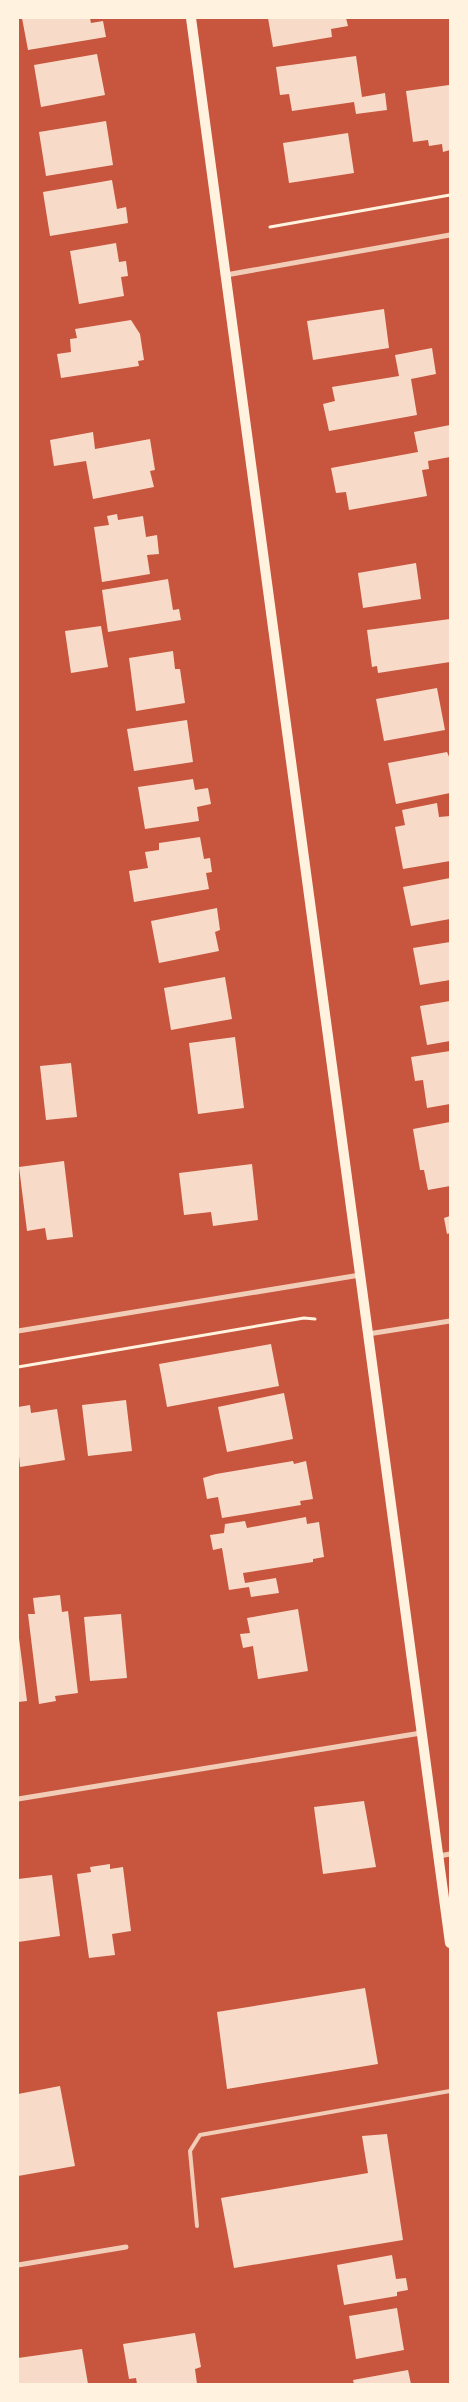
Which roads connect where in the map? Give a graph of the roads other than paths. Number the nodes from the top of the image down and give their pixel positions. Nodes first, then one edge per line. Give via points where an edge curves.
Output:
1 (192, 18) edge
2 (450, 235) edge
3 (226, 275) junction
4 (360, 1275) junction
5 (450, 1321) edge
6 (18, 1331) edge
7 (368, 1334) junction
8 (421, 1732) junction
9 (18, 1799) edge
10 (450, 1854) edge
11 (439, 1856) junction
12 (450, 1943) edge
13 (450, 2090) edge
14 (197, 2226) dead end
15 (126, 2247) dead end
16 (18, 2265) edge

1 - 3 main road
2 - 3 street
3 - 4 main road
4 - 6 street
4 - 7 main road
5 - 7 street
7 - 8 main road
8 - 9 street
8 - 11 main road
10 - 11 street
11 - 12 main road
13 - 14 lane via 200,2135 190,2151
15 - 16 street

